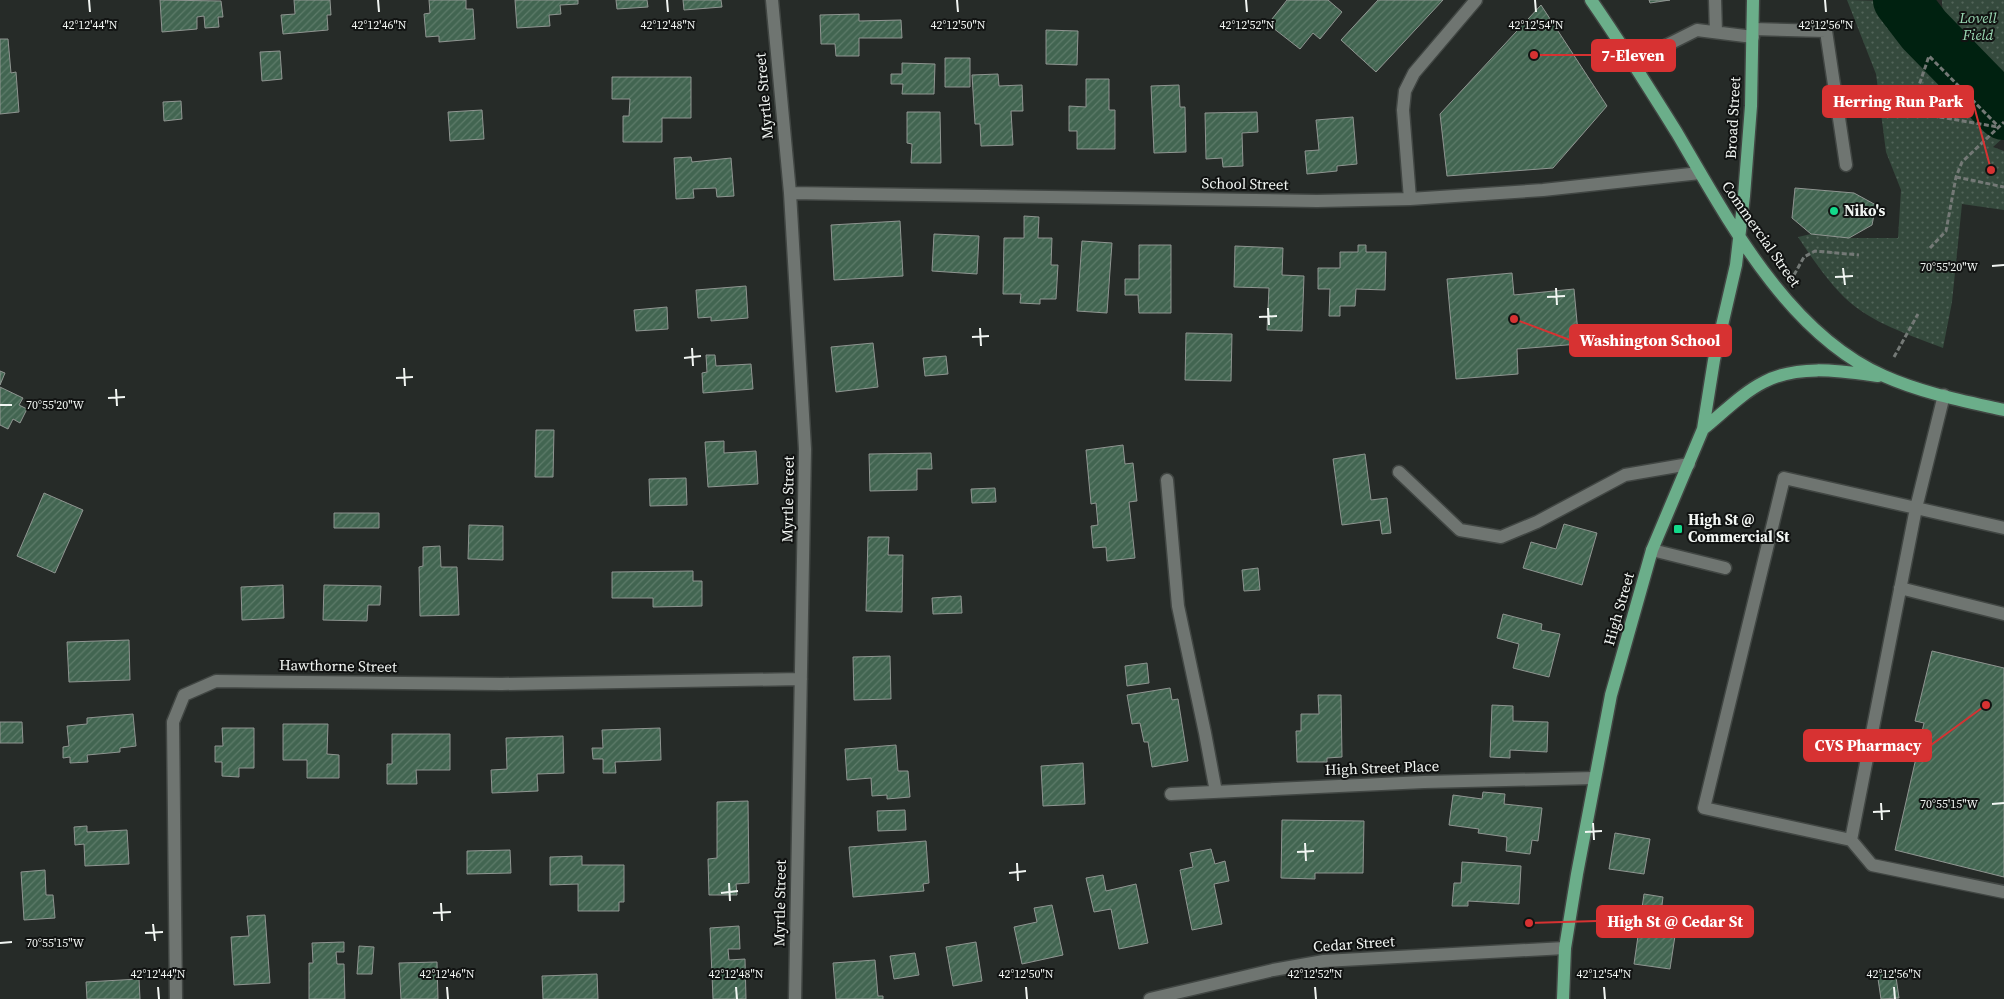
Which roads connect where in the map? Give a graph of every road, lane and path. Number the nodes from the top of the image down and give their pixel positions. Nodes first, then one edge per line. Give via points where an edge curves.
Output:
1 (772, 0) edge
2 (1476, 0) edge
3 (1591, 0) edge
4 (1715, 0) edge
5 (1753, 0) edge
6 (1716, 32) junction
7 (1753, 33) junction
8 (1634, 62) junction
9 (1880, 110) dead end
10 (1910, 112) junction
11 (2004, 122) edge
12 (1999, 127) junction
13 (1846, 165) dead end
14 (1700, 173) junction
15 (1956, 177) junction
16 (2004, 188) edge
17 (790, 193) junction
18 (1410, 199) junction
19 (1740, 237) junction
20 (1930, 248) dead end
21 (1860, 255) dead end
22 (1783, 296) junction
23 (1918, 314) dead end
24 (1884, 376) junction
25 (1944, 395) junction
26 (2004, 410) edge
27 (1703, 429) junction
28 (1689, 464) junction
29 (1399, 472) dead end
30 (1167, 480) dead end
31 (1916, 508) junction
32 (2004, 528) edge
33 (1652, 550) junction
34 (1725, 568) dead end
35 (1900, 588) junction
36 (2004, 614) edge
37 (801, 679) junction
38 (1594, 778) junction
39 (1216, 792) junction
40 (1171, 794) dead end
41 (1851, 840) junction
42 (2004, 892) edge
43 (1565, 948) junction
44 (176, 999) edge
45 (794, 999) edge
46 (1150, 999) edge
47 (1563, 999) edge

1 - 17 street, Myrtle Street
2 - 18 street via 1414,73 1405,91
3 - 8 main road, Commercial Street
4 - 6 street
5 - 7 main road, Broad Street
6 - 7 street
6 - 8 street via 1697,30
7 - 13 street via 1826,31
7 - 19 main road, Broad Street via 1751,106
8 - 14 main road, Commercial Street
9 - 10 path
10 - 12 path
10 - 12 path via 1929,56
11 - 12 path
12 - 15 path via 1962,162
14 - 18 street, School Street via 1544,190
14 - 19 main road, Commercial Street
15 - 16 path
15 - 20 path via 1946,231
17 - 18 street, School Street via 1317,201
17 - 37 street, Myrtle Street via 805,449
19 - 22 main road, Commercial Street
19 - 27 main road, High Street
21 - 22 path via 1816,251 1804,257
22 - 24 main road, Commercial Street via 1822,335 1852,358
23 - 24 path
24 - 25 main road, Commercial Street
24 - 27 main road via 1818,371 1775,377 1755,387
25 - 26 main road, Commercial Street
25 - 31 street
27 - 28 main road, High Street
28 - 29 street via 1625,475 1537,522 1501,537 1460,530
28 - 33 main road, High Street
30 - 39 street via 1178,606
31 - 32 street
31 - 35 street
31 - 41 street via 1784,478 1704,808
33 - 34 street
33 - 38 main road, High Street via 1611,696
35 - 36 street
35 - 41 street
37 - 44 street, Hawthorne Street via 502,684 216,682 184,695 173,722
37 - 45 street, Myrtle Street
38 - 39 street, High Street Place
38 - 43 main road, High Street
39 - 40 street, High Street Place
41 - 42 street via 1872,865
43 - 46 street, Cedar Street via 1324,961
43 - 47 main road, High Street

